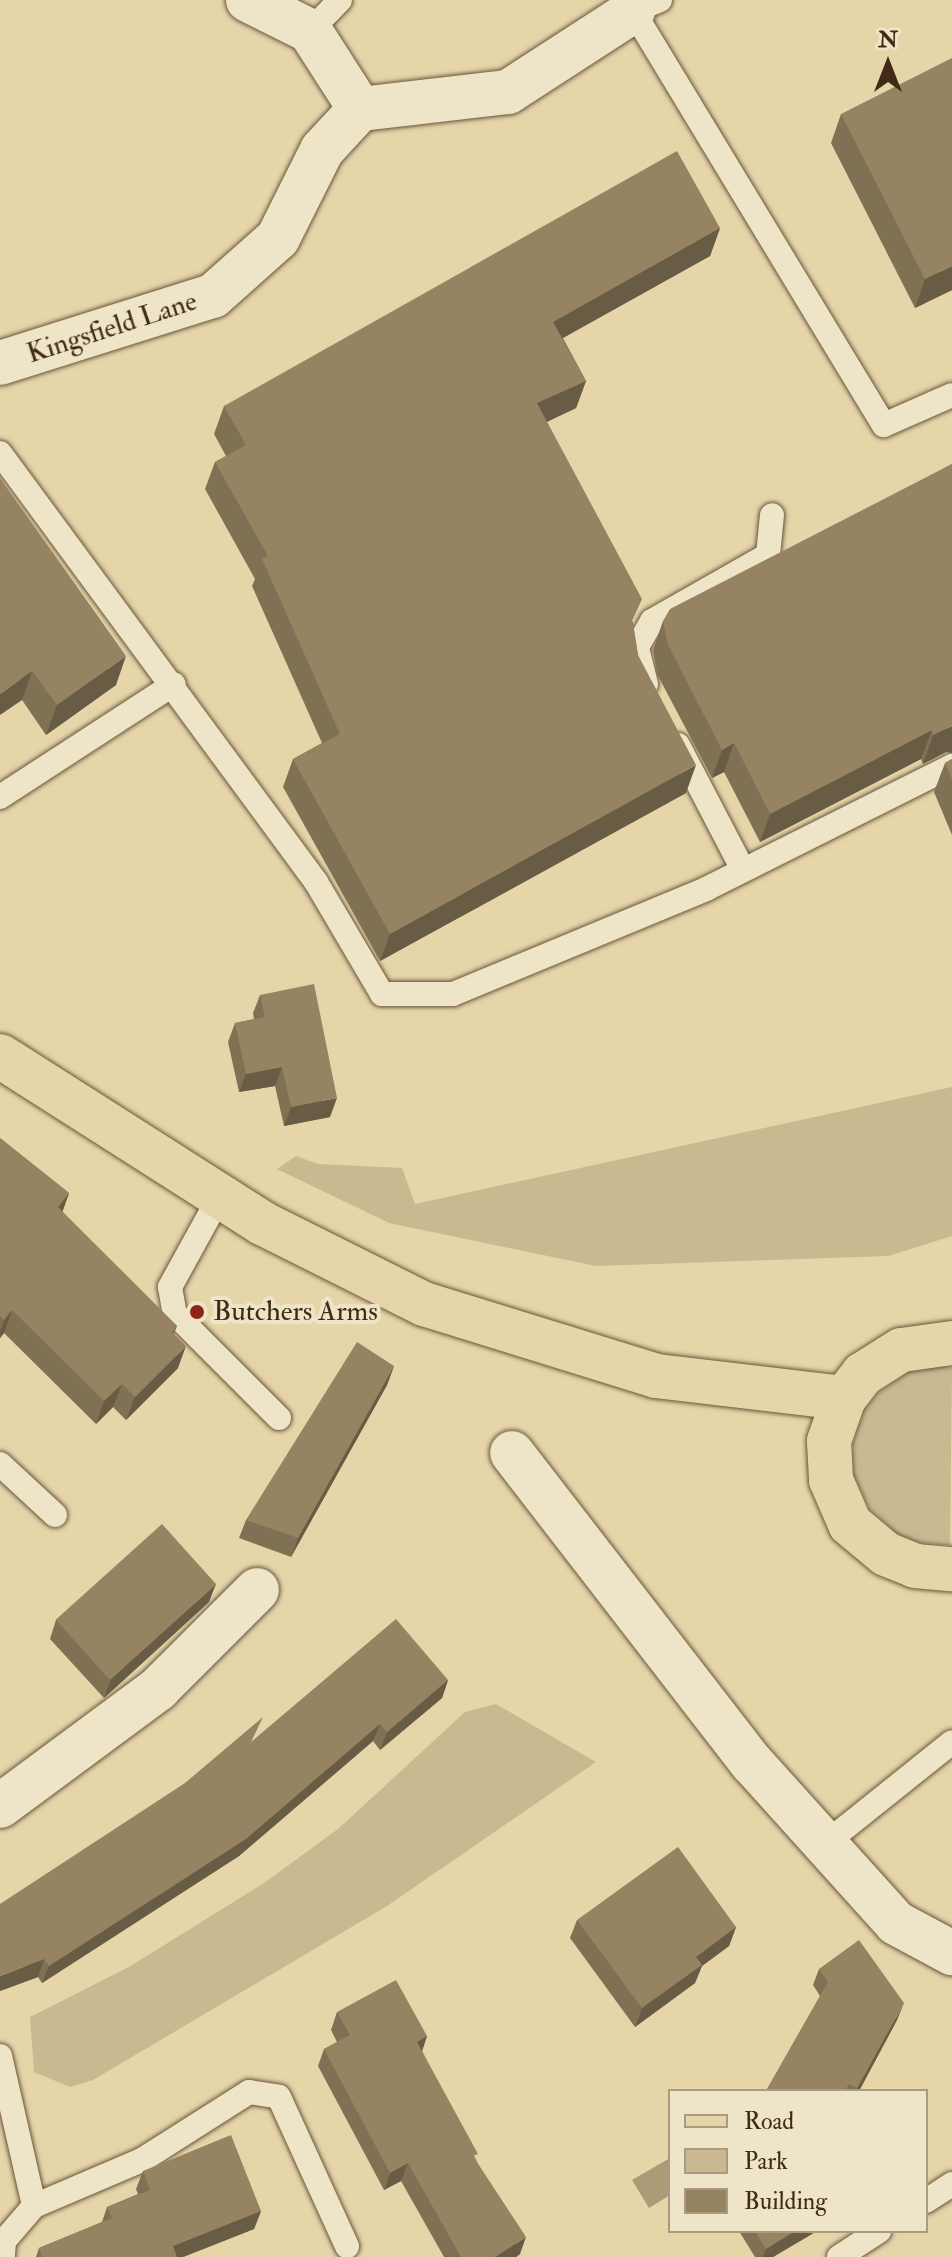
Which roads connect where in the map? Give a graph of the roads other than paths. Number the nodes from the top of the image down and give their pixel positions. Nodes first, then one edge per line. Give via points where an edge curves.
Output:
1 (248, 0) edge
2 (340, 0) edge
3 (647, 5) edge
4 (310, 31) junction
5 (360, 109) junction
6 (0, 363) edge
7 (952, 395) edge
8 (0, 453) edge
9 (772, 515) dead end
10 (174, 684) junction
11 (952, 766) edge
12 (0, 797) edge
13 (743, 870) junction
14 (0, 1056) edge
15 (220, 1196) junction
16 (952, 1343) edge
17 (844, 1398) junction
18 (279, 1418) dead end
19 (512, 1453) dead end
20 (0, 1464) edge
21 (55, 1515) dead end
22 (952, 1569) edge
23 (257, 1590) dead end
24 (952, 1742) edge
25 (0, 1806) edge
26 (826, 1843) junction
27 (952, 1953) edge
28 (0, 2056) edge
29 (952, 2184) edge
30 (928, 2200) edge
31 (34, 2206) junction
32 (876, 2233) edge
33 (347, 2246) dead end
34 (3, 2257) edge
35 (839, 2257) edge

1 - 4 street
2 - 4 lane
3 - 5 street via 508,92
3 - 7 lane via 884,425
4 - 5 street
5 - 6 street, Kingsfield Lane via 322,150 278,238 213,296
8 - 10 lane
9 - 13 lane via 768,555 652,621 637,647 643,679
10 - 12 lane
10 - 13 lane via 316,882 382,994 453,994
11 - 13 lane
14 - 15 main road
15 - 17 main road via 262,1223 424,1304 595,1360 656,1376
15 - 18 lane via 170,1287 175,1314
16 - 17 main road via 901,1350 863,1374
17 - 22 main road via 829,1441 831,1467 850,1524 886,1554 915,1566
19 - 26 street via 752,1763
20 - 21 lane
23 - 25 street via 158,1689
24 - 26 lane
26 - 27 street via 896,1923
28 - 31 lane
29 - 30 lane
31 - 33 lane via 142,2160 249,2092 279,2097
31 - 34 lane via 4,2241
32 - 35 lane

